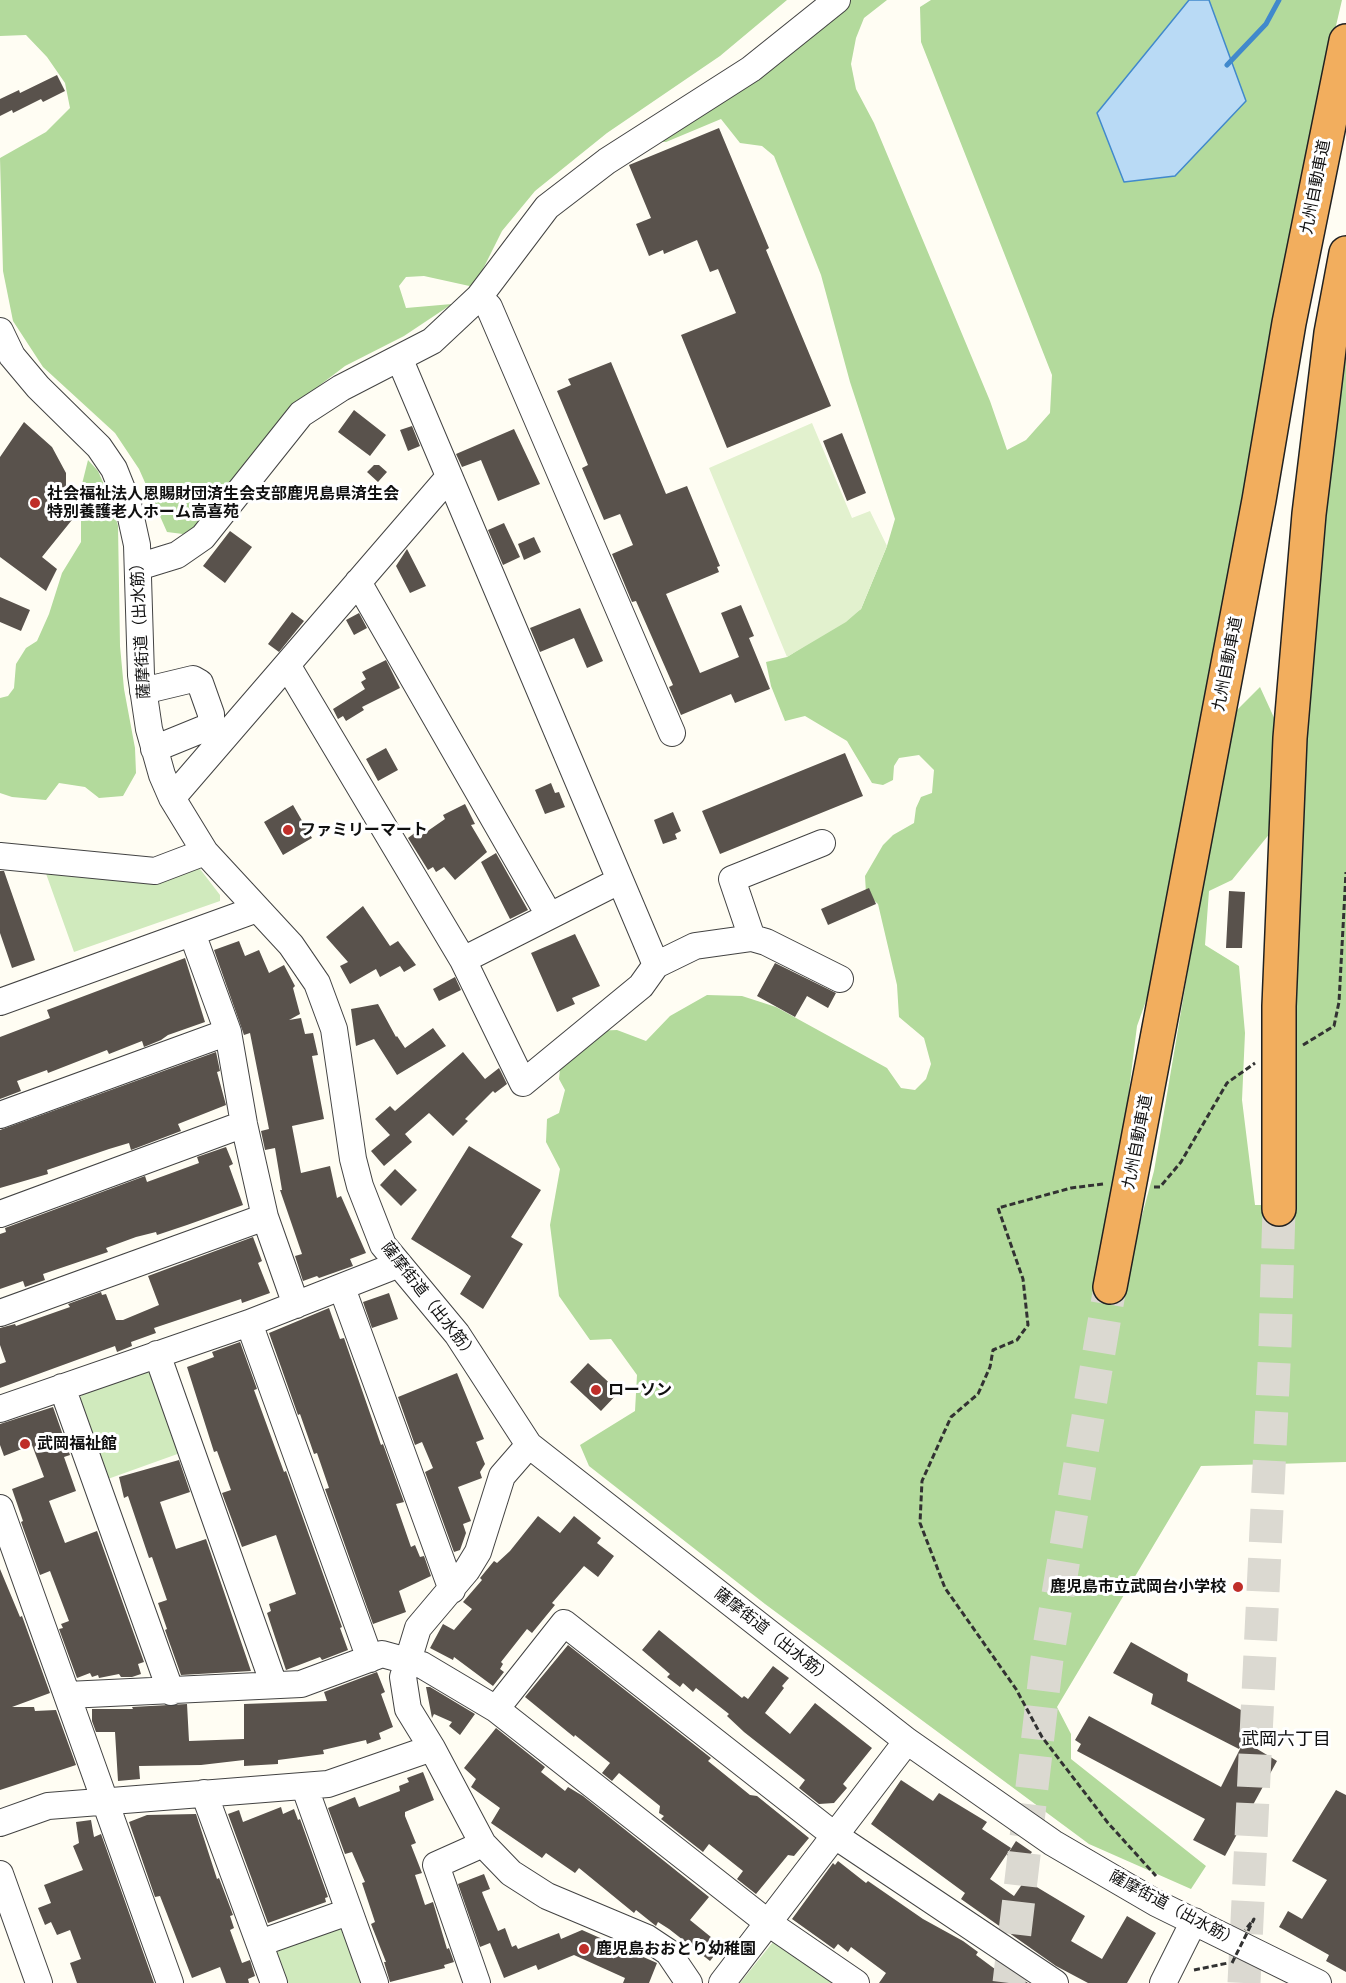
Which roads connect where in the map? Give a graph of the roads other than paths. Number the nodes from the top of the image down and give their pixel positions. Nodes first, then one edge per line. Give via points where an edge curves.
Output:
1 (837, 0) edge
2 (1346, 41) edge
3 (1346, 253) edge
4 (479, 297) junction
5 (0, 331) edge
6 (400, 360) junction
7 (449, 477) junction
8 (138, 567) junction
9 (358, 582) junction
10 (287, 665) junction
11 (143, 690) junction
12 (672, 733) dead end
13 (154, 748) junction
14 (172, 798) junction
15 (822, 843) dead end
16 (205, 852) junction
17 (0, 856) edge
18 (619, 881) junction
19 (257, 909) junction
20 (549, 915) junction
21 (192, 933) junction
22 (752, 938) junction
23 (463, 960) junction
24 (656, 966) junction
25 (840, 979) dead end
26 (0, 1002) edge
27 (228, 1032) junction
28 (0, 1114) edge
29 (244, 1124) junction
30 (1279, 1209) tunnel mouth
31 (0, 1214) edge
32 (265, 1217) junction
33 (397, 1265) junction
34 (1110, 1287) tunnel mouth
35 (342, 1288) junction
36 (296, 1305) junction
37 (0, 1313) edge
38 (249, 1323) junction
39 (157, 1354) junction
40 (62, 1387) junction
41 (0, 1409) edge
42 (529, 1445) junction
43 (0, 1508) edge
44 (452, 1590) junction
45 (370, 1659) junction
46 (406, 1660) junction
47 (274, 1685) junction
48 (171, 1692) junction
49 (67, 1695) junction
50 (496, 1709) junction
51 (907, 1741) junction
52 (432, 1748) junction
53 (305, 1788) junction
54 (204, 1793) junction
55 (105, 1800) junction
56 (0, 1823) edge
57 (834, 1835) junction
58 (483, 1844) junction
59 (0, 1874) edge
60 (4, 1900) edge
61 (348, 1912) junction
62 (1194, 1921) junction
63 (767, 1922) junction
64 (260, 1943) junction
65 (473, 1982) edge
66 (39, 1983) edge
67 (170, 1983) edge
68 (274, 1983) edge
69 (375, 1983) edge
70 (689, 1983) edge
71 (722, 1983) edge
72 (856, 1983) edge
73 (1053, 1983) edge
74 (1163, 1983) edge
75 (1318, 1983) edge

1 - 4 street via 751,69 607,161 547,207
2 - 34 highway, 九州自動車道 via 1289,323
3 - 30 highway via 1331,333 1309,514 1290,738 1279,1006
4 - 6 street via 432,341
4 - 12 street via 489,307
5 - 8 street, 薩摩街道（出水筋） via 12,356 92,439 114,469 128,504
6 - 7 street
6 - 8 street via 341,388 302,414 203,537 177,555
7 - 9 street
7 - 18 street
8 - 11 street, 薩摩街道（出水筋）
9 - 10 street
9 - 20 street
10 - 14 street
10 - 23 street
11 - 13 street, 薩摩街道（出水筋）
11 - 13 street via 193,679 200,683 211,714 208,727
13 - 14 street, 薩摩街道（出水筋）
14 - 16 street, 薩摩街道（出水筋）
15 - 22 street via 732,879
16 - 17 street via 155,871
16 - 19 street, 薩摩街道（出水筋）
18 - 20 street
18 - 24 street
19 - 21 street
19 - 33 street, 薩摩街道（出水筋） via 308,966 327,1004 360,1186 383,1245
20 - 23 street
21 - 26 street
21 - 27 street
22 - 24 street via 695,946
22 - 25 street
23 - 24 street via 523,1083 641,986
27 - 28 street
27 - 29 street
29 - 31 street
29 - 32 street
32 - 36 street
32 - 37 street
33 - 35 street
33 - 42 street, 薩摩街道（出水筋） via 457,1334
35 - 36 street
35 - 44 street
36 - 38 street
38 - 39 street
38 - 45 street
39 - 40 street
39 - 47 street
40 - 41 street
40 - 48 street
42 - 44 street via 502,1476 477,1552
42 - 51 street, 薩摩街道（出水筋）
43 - 49 street
44 - 46 street via 418,1628
45 - 46 street via 382,1654
45 - 47 street via 301,1684
46 - 50 street via 431,1669
46 - 52 street via 404,1693 408,1709
47 - 48 street
48 - 49 street
49 - 55 street
50 - 57 street via 564,1623
50 - 63 street
51 - 57 street
51 - 62 street, 薩摩街道（出水筋） via 1053,1843
52 - 53 street via 328,1784
52 - 58 street
53 - 54 street
53 - 61 street
54 - 55 street
54 - 64 street
55 - 56 street via 48,1806
55 - 67 street
57 - 63 street
57 - 73 street
58 - 65 street via 436,1865
58 - 70 street via 511,1874 532,1888 658,1944 677,1963
59 - 60 street
60 - 66 street
61 - 64 street
61 - 69 street
62 - 74 street
62 - 75 street, 薩摩街道（出水筋）
63 - 71 street
63 - 72 street
64 - 68 street

